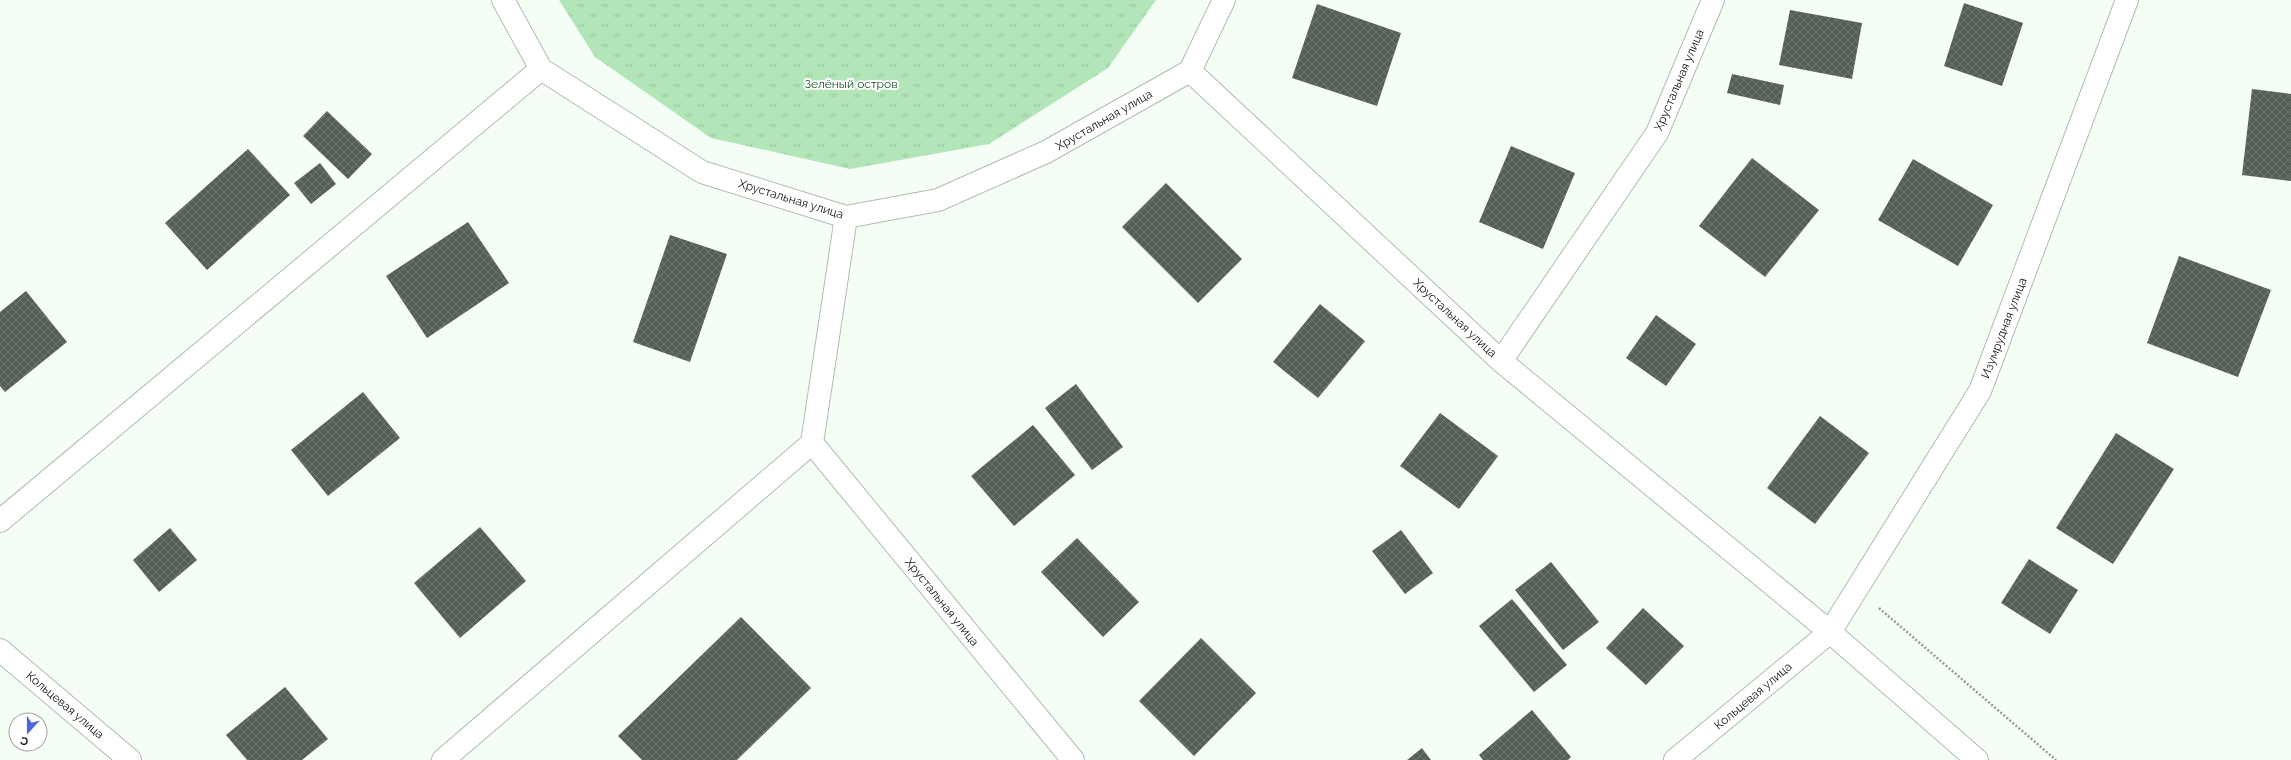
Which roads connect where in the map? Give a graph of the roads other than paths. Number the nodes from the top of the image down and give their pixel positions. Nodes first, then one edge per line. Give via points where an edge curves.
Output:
1 (502, 0) edge
2 (1224, 0) edge
3 (1713, 0) edge
4 (2128, 0) edge
5 (541, 70) junction
6 (1190, 71) junction
7 (846, 217) junction
8 (1501, 360) junction
9 (812, 443) junction
10 (0, 521) edge
11 (1830, 632) junction
12 (0, 650) edge
13 (130, 760) edge
14 (443, 760) edge
15 (1072, 760) edge
16 (1675, 760) edge
17 (1977, 760) edge

1 - 5 street, Хрустальная улица
2 - 6 street
3 - 8 street, Хрустальная улица via 1656,133
4 - 11 street, Изумрудная улица via 1980,391
5 - 7 street, Хрустальная улица via 702,172
5 - 10 street
6 - 7 street, Хрустальная улица via 1046,152 938,200
6 - 8 street, Хрустальная улица
7 - 9 street
8 - 11 street
9 - 14 street
9 - 15 street, Хрустальная улица
11 - 16 street, Кольцевая улица
11 - 17 street
12 - 13 street, Кольцевая улица

